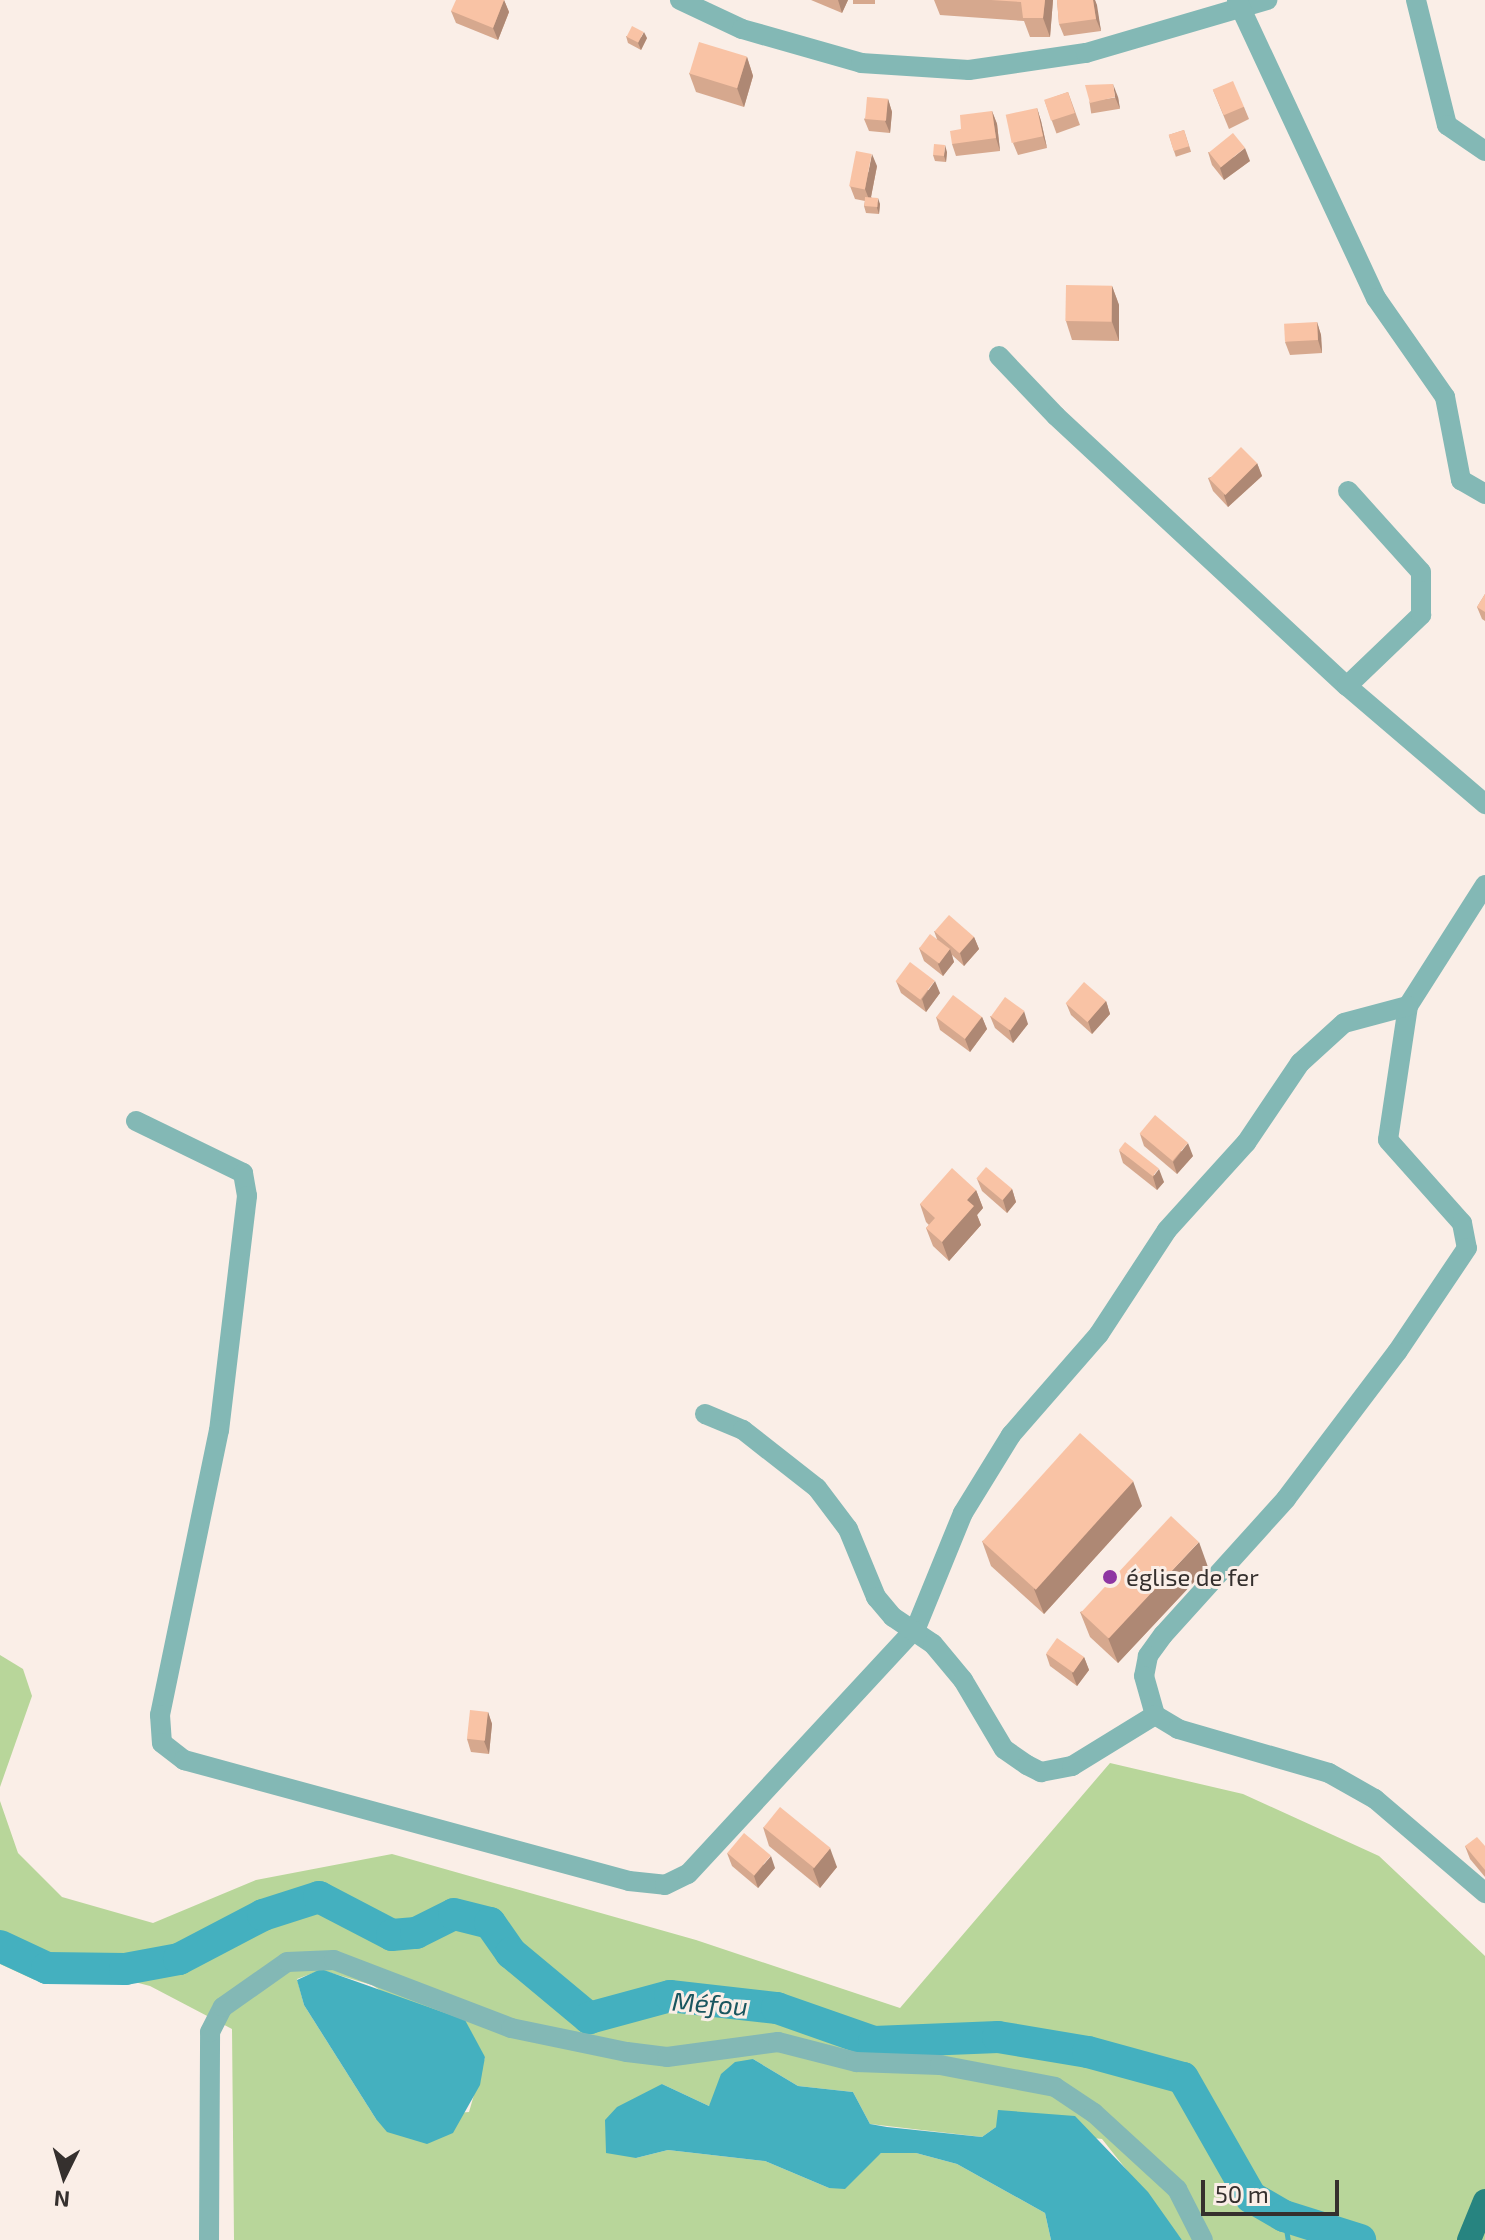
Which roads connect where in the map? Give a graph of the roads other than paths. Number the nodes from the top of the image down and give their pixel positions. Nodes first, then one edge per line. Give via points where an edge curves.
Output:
1 (680, 0) edge
2 (1267, 0) edge
3 (1416, 0) edge
4 (1238, 5) edge
5 (1485, 151) edge
6 (999, 356) dead end
7 (1348, 491) dead end
8 (1485, 494) edge
9 (1347, 686) junction
10 (1485, 804) edge
11 (1485, 885) edge
12 (1408, 1006) junction
13 (136, 1121) dead end
14 (705, 1414) dead end
15 (916, 1628) junction
16 (1155, 1715) junction
17 (1485, 1893) edge
18 (1485, 2201) edge
19 (1469, 2239) edge
20 (209, 2240) edge
21 (1203, 2240) edge

1 - 4 street via 742,29 850,60 969,70 1086,53
2 - 4 street
3 - 5 street via 1447,125
4 - 8 street via 1376,298 1445,397 1461,480
6 - 9 street via 1056,416
7 - 9 street via 1421,572 1421,615
9 - 10 street
11 - 12 street
12 - 15 street via 1344,1023 1300,1063 1246,1143 1167,1230 1099,1334 1011,1435 963,1513
12 - 16 street via 1388,1140 1462,1223 1467,1248 1397,1352 1286,1499 1148,1656 1145,1692
13 - 15 street via 243,1173 247,1196 219,1430 160,1715 162,1743 184,1760 629,1881 665,1885 688,1874
14 - 15 street via 743,1430 817,1488 848,1529 876,1597 893,1617
15 - 16 street via 963,1680 1004,1749 1041,1772 1072,1766
16 - 17 street via 1178,1729 1329,1773 1375,1799
18 - 19 main road
20 - 21 street via 210,2032 223,2007 287,1962 334,1960 511,2028 627,2052 667,2057 778,2042 856,2062 940,2065 1055,2087 1094,2113 1177,2189

